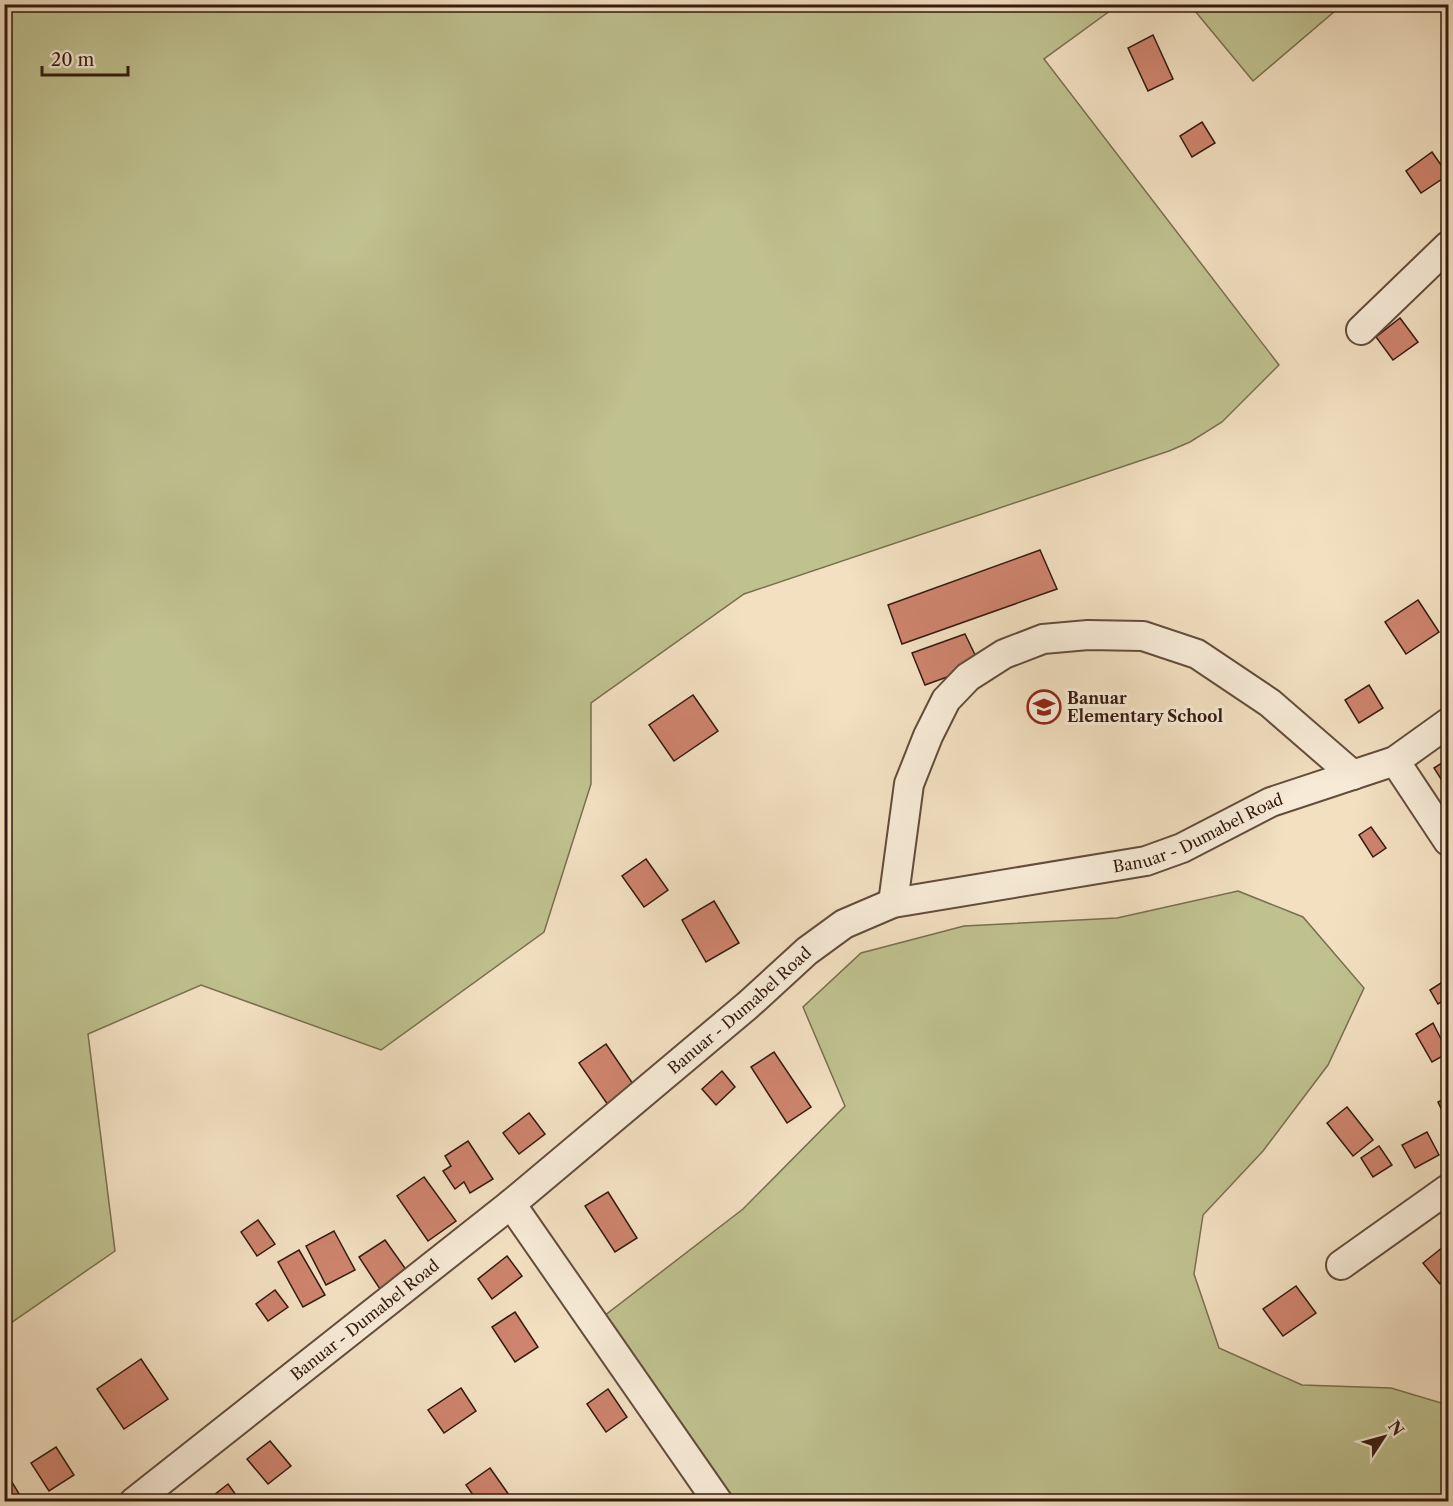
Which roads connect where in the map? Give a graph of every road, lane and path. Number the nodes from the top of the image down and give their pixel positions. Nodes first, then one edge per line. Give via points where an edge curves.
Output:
1 (1449, 246) edge
2 (1361, 330) dead end
3 (1449, 723) edge
4 (1395, 761) junction
5 (1353, 775) junction
6 (1449, 841) edge
7 (893, 903) junction
8 (1449, 1189) edge
9 (511, 1204) junction
10 (1341, 1265) dead end
11 (145, 1498) edge
12 (718, 1502) edge

1 - 2 street
3 - 4 street, Banuar - Dumabel Road
4 - 5 street, Banuar - Dumabel Road
4 - 6 street
5 - 7 street, Banuar - Dumabel Road via 1271,802 1182,848 1146,861
5 - 7 street via 1270,703 1197,654 1143,636 1043,639 1004,654 968,677 946,700 909,784
7 - 9 street, Banuar - Dumabel Road via 844,924 807,951
8 - 10 street
9 - 11 street, Banuar - Dumabel Road
9 - 12 street

